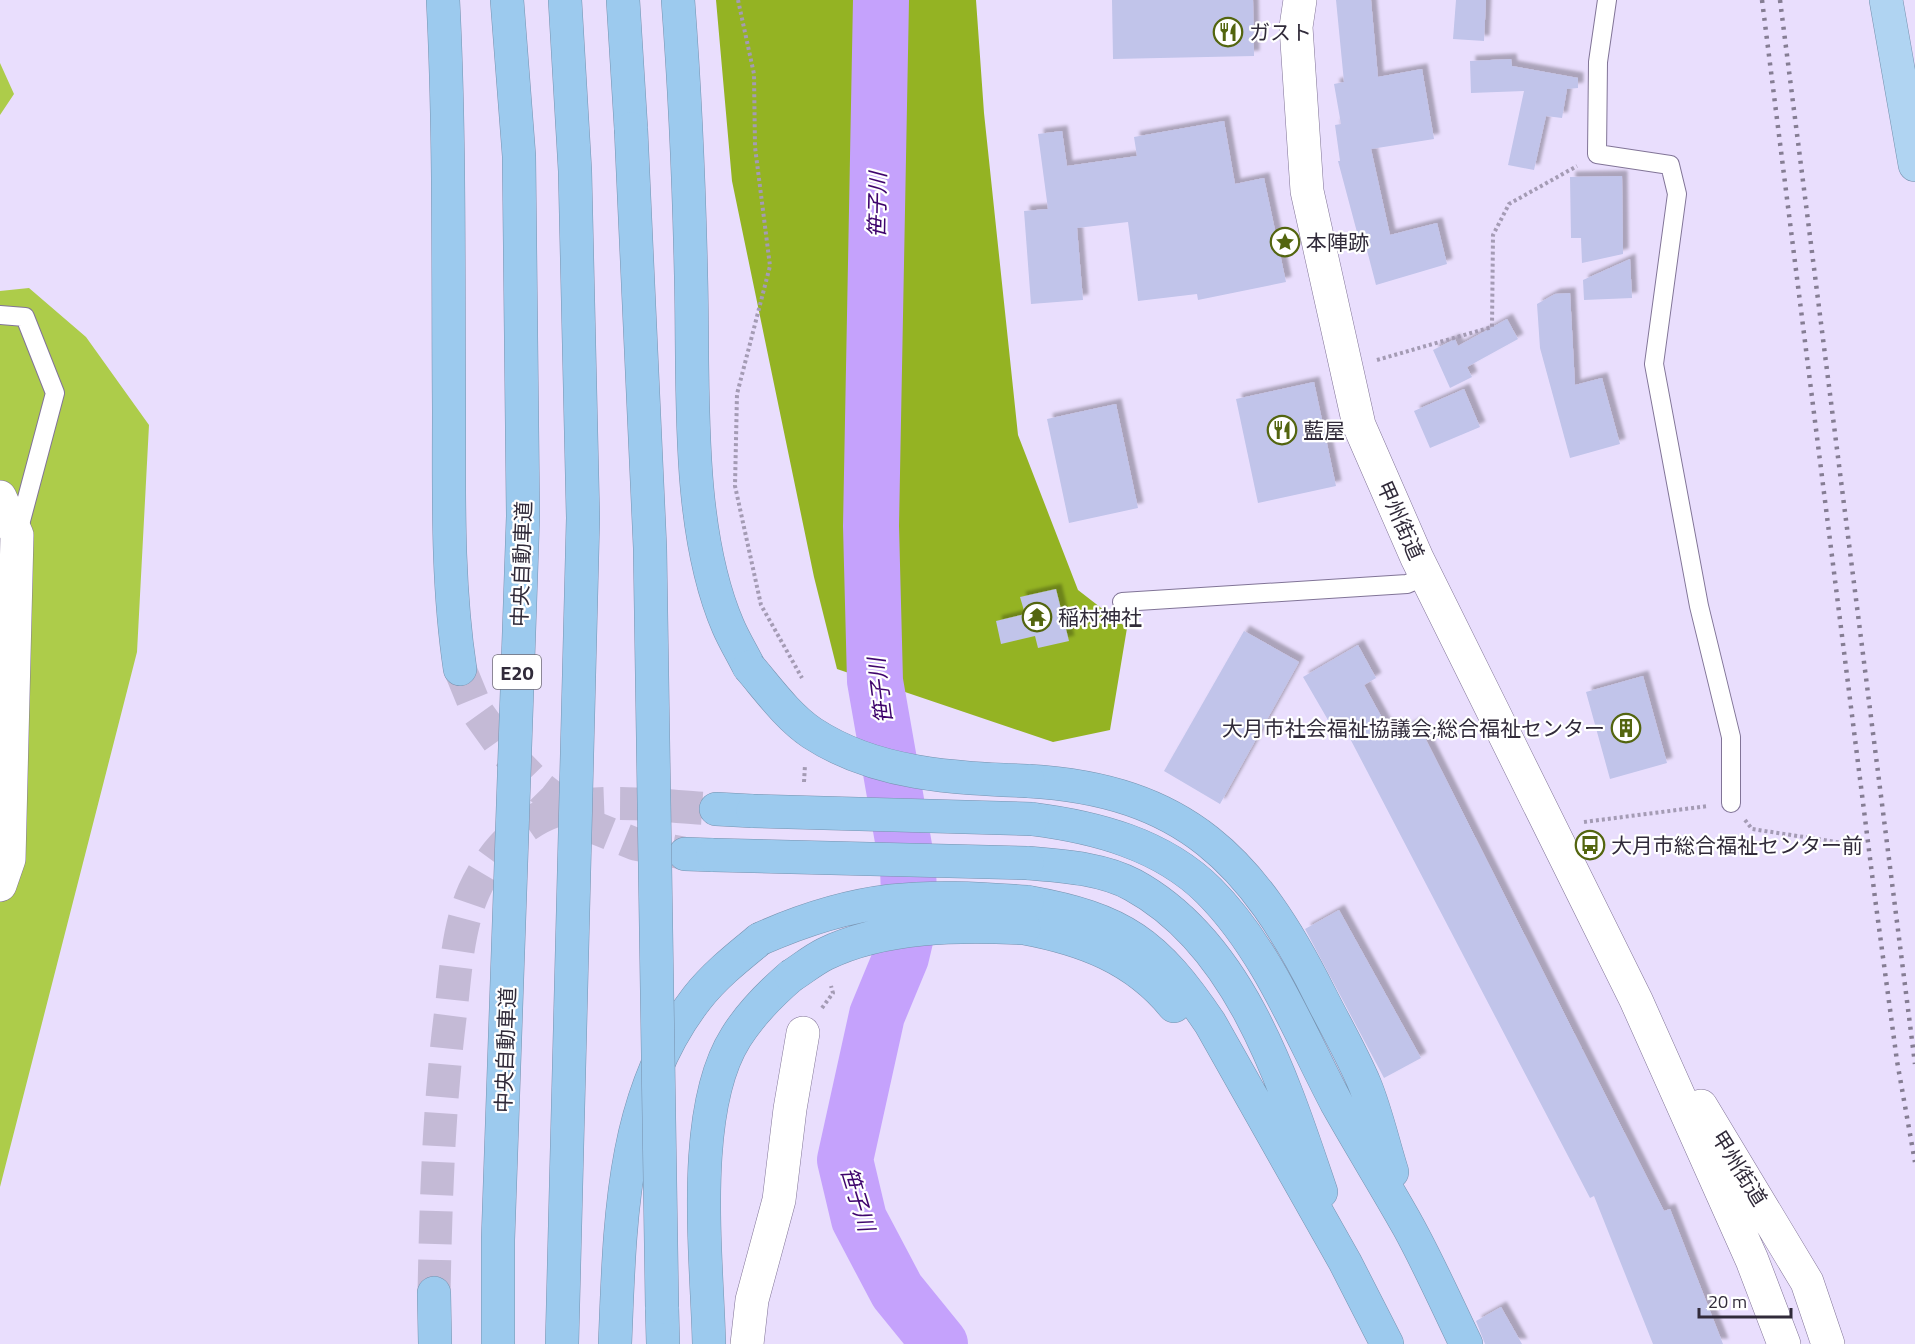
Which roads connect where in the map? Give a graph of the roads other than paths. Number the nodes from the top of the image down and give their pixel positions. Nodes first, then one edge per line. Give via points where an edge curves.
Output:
1 (443, 0) edge
2 (507, 0) edge
3 (565, 0) edge
4 (623, 0) edge
5 (678, 0) edge
6 (1300, 0) edge
7 (1607, 0) edge
8 (1886, 0) edge
9 (1915, 165) edge
10 (0, 315) edge
11 (0, 497) edge
12 (17, 535) junction
13 (1426, 576) junction
14 (1122, 602) dead end
15 (460, 669) tunnel mouth
16 (1731, 803) road end
17 (716, 809) tunnel mouth
18 (699, 854) tunnel mouth
19 (0, 885) edge
20 (1025, 915) junction
21 (1636, 1000) junction
22 (803, 1033) dead end
23 (1409, 1228) junction
24 (1345, 1262) junction
25 (434, 1293) tunnel mouth
26 (435, 1344) edge
27 (498, 1344) edge
28 (562, 1344) edge
29 (615, 1344) edge
30 (663, 1344) edge
31 (709, 1344) edge
32 (747, 1344) edge
33 (1387, 1344) edge
34 (1466, 1344) edge
35 (1784, 1344) edge
36 (1828, 1344) edge

1 - 15 highway via 450,555 452,620
2 - 27 highway, 中央自動車道 / E20 via 519,156 523,516 498,1240
3 - 28 highway via 575,183 583,518
4 - 30 highway, bridge via 650,548
5 - 23 highway, bridge via 690,208 696,467 712,576 728,625 749,667 778,702 811,732 851,753 897,769 1067,783 1116,794 1156,808 1233,861 1293,941 1365,1086
6 - 13 main road, 甲州街道 via 1296,27 1307,191 1312,214 1359,425
7 - 16 lane via 1598,63 1597,154 1670,165 1677,194 1654,364 1699,606 1731,736
8 - 9 highway
10 - 12 lane via 25,317 55,393
11 - 12 main road
12 - 19 main road via 9,860
13 - 14 lane via 1407,584
13 - 21 main road, 甲州街道
17 - 23 highway, bridge via 1032,819 1068,824 1138,844 1174,863 1208,890 1237,923
18 - 24 highway, bridge via 1027,863 1095,872 1131,884 1166,906 1197,934 1224,971 1272,1057
20 - 24 highway via 1073,910 1118,927 1154,953 1185,986 1210,1023
20 - 29 highway, bridge via 933,897 883,900 803,920 760,939 726,967 697,998 672,1036 642,1103 628,1167
20 - 31 highway, bridge via 860,941 825,954 761,1002 734,1039 716,1081 708,1126 705,1171
21 - 35 main road, 甲州街道 via 1752,1260
21 - 36 main road, 甲州街道 via 1807,1282
22 - 32 main road via 779,1200 752,1300
23 - 34 highway
24 - 33 highway
25 - 26 highway

